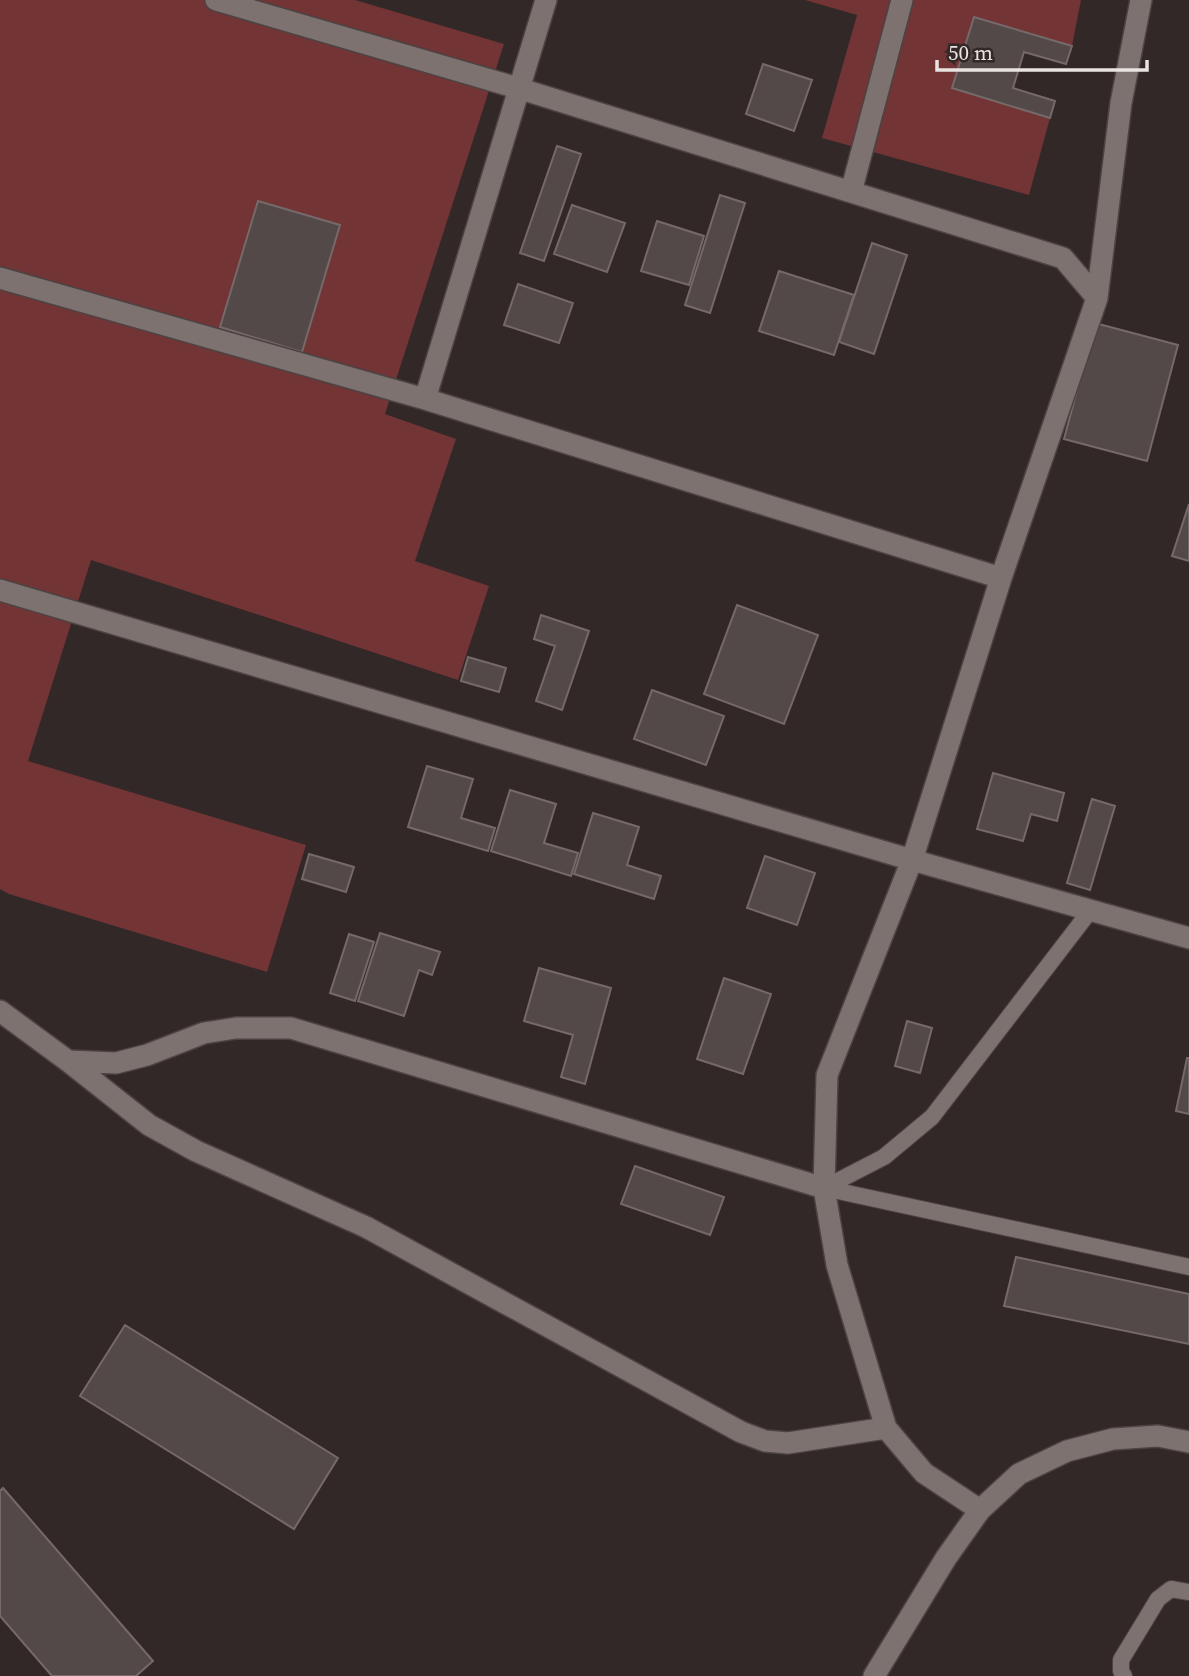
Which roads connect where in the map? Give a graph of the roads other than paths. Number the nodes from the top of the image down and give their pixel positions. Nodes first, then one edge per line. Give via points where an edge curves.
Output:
1 (216, 0) edge
2 (546, 0) edge
3 (902, 0) edge
4 (1141, 0) edge
5 (521, 89) junction
6 (851, 192) junction
7 (0, 278) edge
8 (1097, 298) junction
9 (425, 399) junction
10 (1001, 578) junction
11 (0, 590) edge
12 (912, 860) junction
13 (1090, 911) junction
14 (1189, 938) edge
15 (0, 1011) edge
16 (68, 1061) junction
17 (824, 1188) junction
18 (1189, 1267) edge
19 (887, 1428) junction
20 (1189, 1442) edge
21 (980, 1510) junction
22 (1189, 1592) edge
23 (874, 1676) edge
24 (1124, 1676) edge

1 - 5 street
2 - 5 street
3 - 6 street
4 - 8 street via 1121,103
5 - 6 street
5 - 9 street
6 - 8 street via 1063,258
7 - 9 street
8 - 10 street
9 - 10 street
10 - 12 street
11 - 12 street
12 - 13 street
12 - 17 street via 827,1075
13 - 14 street
13 - 17 lane via 932,1117 884,1157
15 - 16 street
16 - 17 street via 116,1063 204,1033 291,1028
16 - 19 street via 149,1125 196,1151 366,1227 741,1432 788,1443
17 - 18 lane
17 - 19 street via 837,1265
19 - 21 street via 924,1473
20 - 21 street via 1158,1436 1113,1438 1067,1451 1019,1474
21 - 23 street
22 - 24 lane via 1171,1589 1157,1599 1121,1660

